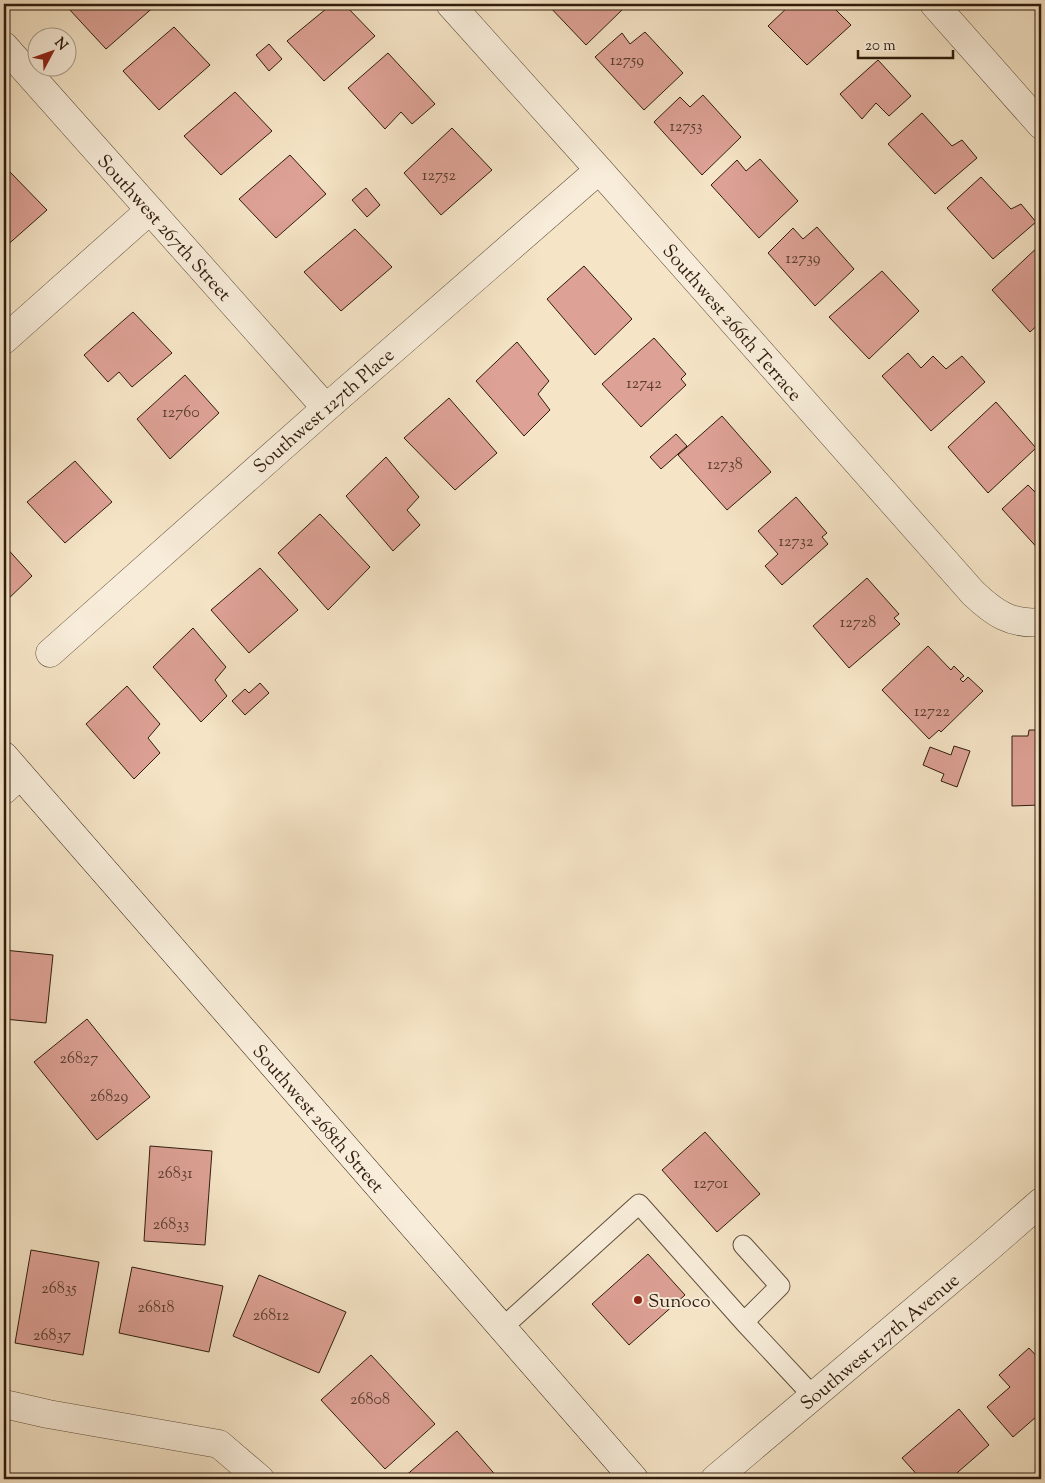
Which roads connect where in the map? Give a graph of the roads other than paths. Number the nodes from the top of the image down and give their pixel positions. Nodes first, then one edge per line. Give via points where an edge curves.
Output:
1 (450, 4) edge
2 (934, 4) edge
3 (4, 46) edge
4 (1041, 125) edge
5 (600, 170) junction
6 (150, 210) junction
7 (4, 340) edge
8 (326, 408) junction
9 (1034, 623) edge
10 (50, 653) dead end
11 (9, 774) edge
12 (1041, 1202) edge
13 (743, 1245) dead end
14 (744, 1322) junction
15 (502, 1328) junction
16 (813, 1396) junction
17 (4, 1404) edge
18 (260, 1479) edge
19 (634, 1479) edge
20 (715, 1479) edge

1 - 5 street, Southwest 266th Terrace
2 - 4 street
3 - 6 street, Southwest 267th Street
5 - 8 street, Southwest 127th Place
5 - 9 street, Southwest 266th Terrace via 973,593 989,609 1008,619
6 - 7 street
6 - 8 street, Southwest 267th Street
8 - 10 street, Southwest 127th Place
11 - 15 street, Southwest 268th Street
12 - 16 street, Southwest 127th Avenue
13 - 14 lane via 780,1286
14 - 15 lane via 638,1204
14 - 16 lane
15 - 19 street, Southwest 268th Street
16 - 20 street, Southwest 127th Avenue
17 - 18 street via 219,1444

